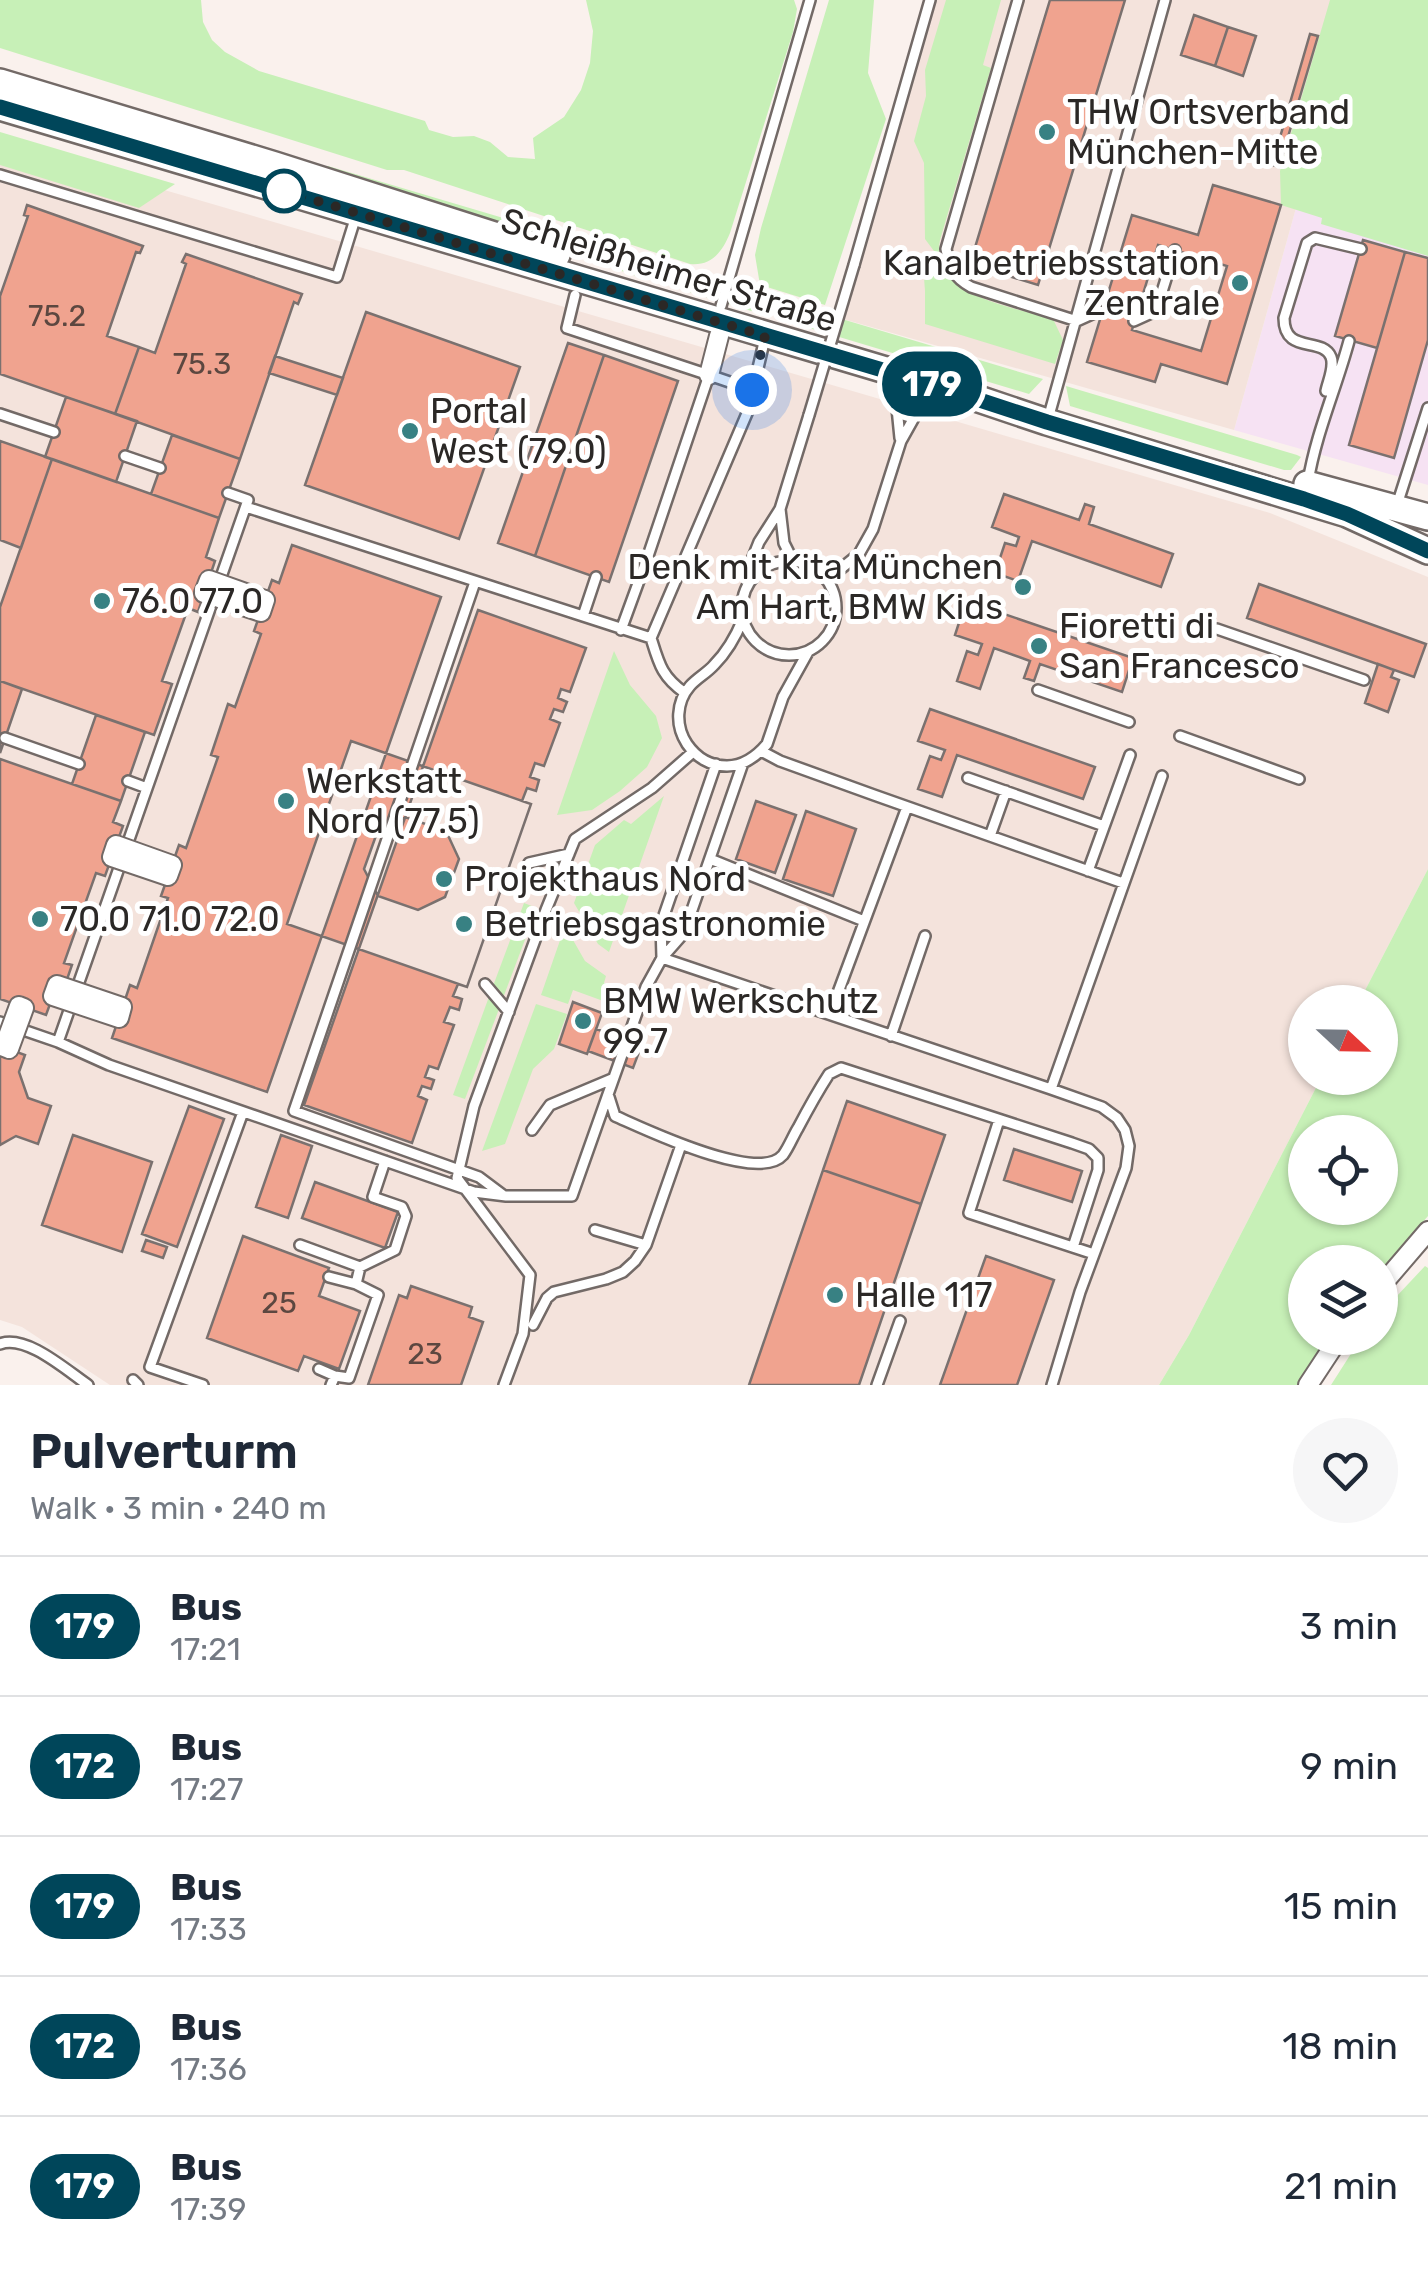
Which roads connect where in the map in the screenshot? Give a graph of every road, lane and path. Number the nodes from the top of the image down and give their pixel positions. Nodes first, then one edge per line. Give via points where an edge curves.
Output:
1 (810, 0) edge
2 (930, 0) edge
3 (1018, 0) edge
4 (1165, 0) edge
5 (0, 82) edge
6 (0, 106) edge
7 (0, 175) edge
8 (357, 213) junction
9 (1360, 249) dead end
10 (1175, 250) dead end
11 (575, 295) dead end
12 (720, 306) junction
13 (1102, 312) dead end
14 (1077, 321) junction
15 (1134, 321) dead end
16 (719, 336) dead end
17 (765, 336) junction
18 (1349, 341) dead end
19 (673, 363) junction
20 (889, 372) junction
21 (708, 375) junction
22 (668, 378) dead end
23 (943, 388) junction
24 (752, 390) junction
25 (1330, 392) junction
26 (1428, 408) edge
27 (0, 414) edge
28 (1049, 415) junction
29 (54, 432) dead end
30 (900, 441) junction
31 (125, 456) dead end
32 (160, 468) dead end
33 (1306, 492) junction
34 (228, 493) dead end
35 (246, 507) junction
36 (1396, 507) junction
37 (780, 509) junction
38 (1428, 517) edge
39 (1428, 550) edge
40 (793, 561) junction
41 (596, 577) dead end
42 (828, 580) junction
43 (475, 582) junction
44 (749, 582) junction
45 (583, 616) junction
46 (742, 618) junction
47 (1217, 629) dead end
48 (621, 630) junction
49 (651, 638) junction
50 (808, 652) junction
51 (1364, 680) dead end
52 (1038, 690) dead end
53 (685, 692) junction
54 (1129, 722) dead end
55 (1180, 736) dead end
56 (6, 738) dead end
57 (761, 751) junction
58 (693, 752) junction
59 (1130, 756) dead end
60 (742, 763) junction
61 (79, 764) dead end
62 (716, 764) junction
63 (1162, 776) dead end
64 (968, 778) dead end
65 (1299, 779) dead end
66 (128, 781) dead end
67 (147, 788) junction
68 (1006, 791) junction
69 (907, 807) junction
70 (1104, 826) junction
71 (990, 836) junction
72 (568, 854) junction
73 (710, 860) junction
74 (529, 863) dead end
75 (1088, 870) junction
76 (1123, 883) junction
77 (864, 921) junction
78 (924, 936) dead end
79 (662, 958) junction
80 (485, 984) dead end
81 (508, 1012) junction
82 (830, 1014) junction
83 (0, 1022) edge
84 (891, 1036) junction
85 (58, 1042) junction
86 (612, 1079) junction
87 (1052, 1089) junction
88 (608, 1097) junction
89 (243, 1112) junction
90 (999, 1120) junction
91 (532, 1130) dead end
92 (682, 1145) junction
93 (385, 1161) junction
94 (506, 1196) junction
95 (596, 1230) dead end
96 (1427, 1234) edge
97 (646, 1245) junction
98 (300, 1246) dead end
99 (1074, 1247) junction
100 (1094, 1254) junction
101 (1398, 1267) edge
102 (360, 1268) junction
103 (329, 1277) dead end
104 (356, 1284) junction
105 (900, 1321) dead end
106 (533, 1325) dead end
107 (0, 1344) edge
108 (1328, 1355) edge
109 (320, 1369) dead end
110 (333, 1380) edge
111 (88, 1385) edge
112 (203, 1385) edge
113 (504, 1385) edge
114 (877, 1385) edge
115 (1052, 1385) edge
116 (1308, 1385) edge

1 - 12 lane
2 - 37 lane, bridge
3 - 14 lane via 946,249 958,280
4 - 14 lane
5 - 12 main road, Schleißheimer Straße
6 - 8 main road, Schleißheimer Straße
7 - 8 lane via 337,277
8 - 17 main road, Schleißheimer Straße
9 - 25 lane via 1315,238 1307,243 1284,318 1295,341 1331,357
10 - 15 lane via 1156,311
11 - 19 lane via 566,328
12 - 28 main road, Schleißheimer Straße
13 - 14 lane
14 - 28 lane
16 - 21 street
17 - 20 main road, Schleißheimer Straße
17 - 24 lane
18 - 25 lane
19 - 21 lane
19 - 22 lane
20 - 23 main road, Schleißheimer Straße
20 - 30 lane
21 - 24 lane
21 - 48 lane
23 - 28 main road, Schleißheimer Straße
23 - 30 lane via 920,408
24 - 49 lane
25 - 33 lane
26 - 36 lane
27 - 29 lane
28 - 33 main road, Schleißheimer Straße
30 - 42 lane via 874,529 859,554
31 - 32 lane
33 - 36 main road, Schleißheimer Straße
33 - 39 main road, Schleißheimer Straße
34 - 35 lane via 248,500
35 - 43 lane
35 - 67 lane
36 - 38 main road, Schleißheimer Straße
37 - 40 lane
37 - 44 lane via 759,542
40 - 42 lane
40 - 44 lane via 768,566
41 - 45 lane
42 - 50 lane via 836,616
43 - 45 lane
43 - 94 lane via 294,1111 478,1176
44 - 46 lane
45 - 48 lane
46 - 50 lane via 751,638 768,651
46 - 53 lane via 723,655
47 - 51 lane
48 - 49 lane
49 - 53 lane via 661,672
50 - 57 lane
52 - 54 lane
53 - 58 lane via 678,721
55 - 65 lane
56 - 61 lane
57 - 60 lane
57 - 69 lane
58 - 62 lane
58 - 72 lane via 575,839
59 - 70 lane
60 - 62 lane
60 - 73 lane
62 - 79 lane via 661,924
63 - 76 lane
64 - 68 lane
66 - 67 lane
67 - 85 lane
68 - 70 lane
68 - 71 lane
69 - 71 lane
69 - 77 lane
70 - 75 lane
71 - 75 lane
72 - 74 lane
72 - 81 lane
73 - 77 lane
73 - 79 lane via 684,932
75 - 76 lane
76 - 87 lane
77 - 82 lane
78 - 84 lane
79 - 82 lane
79 - 86 lane
80 - 81 lane
81 - 113 lane via 474,1106 458,1178 530,1275 523,1334
82 - 84 lane
83 - 85 lane
84 - 87 lane
85 - 89 lane
86 - 88 lane
86 - 91 lane via 550,1105
87 - 100 lane via 1102,1107 1116,1118 1129,1146
88 - 92 lane via 616,1116
88 - 94 lane via 572,1196
89 - 93 lane
89 - 112 lane via 150,1366
90 - 92 lane via 841,1068 829,1074 777,1160 725,1158
90 - 99 lane via 1072,1142 1098,1158
90 - 99 lane via 969,1213
92 - 97 lane
93 - 94 lane via 474,1192
93 - 102 lane via 372,1198 402,1207 406,1216 395,1250
95 - 97 lane
96 - 101 street
97 - 106 lane via 623,1272 554,1292
98 - 102 lane
99 - 100 lane
100 - 115 lane
102 - 104 lane
103 - 104 lane
104 - 110 lane via 378,1295 348,1378
105 - 114 lane
107 - 111 lane via 26,1344
108 - 116 street
109 - 110 lane

